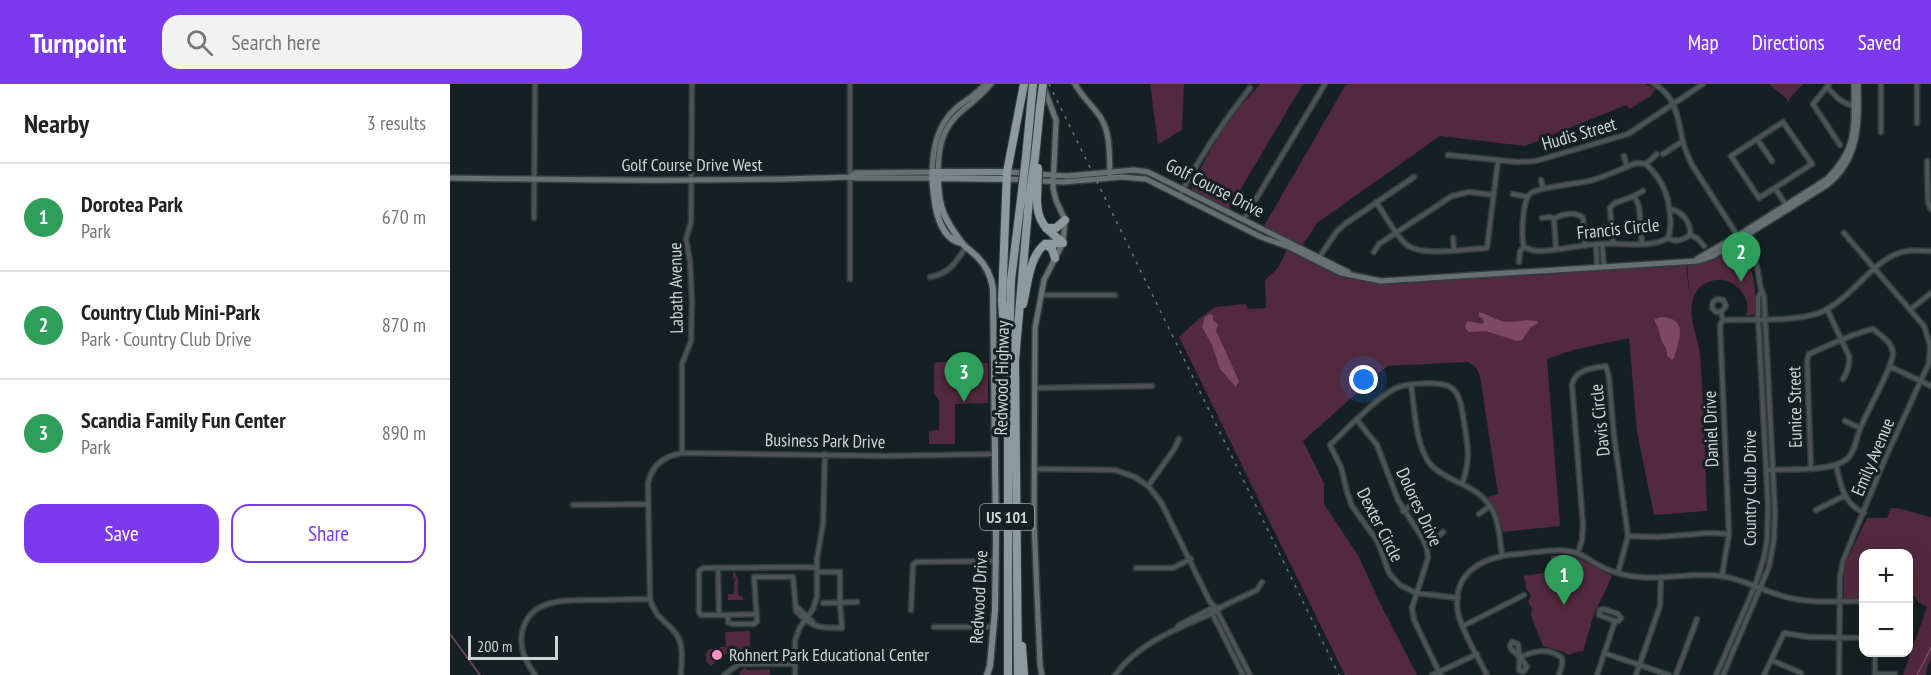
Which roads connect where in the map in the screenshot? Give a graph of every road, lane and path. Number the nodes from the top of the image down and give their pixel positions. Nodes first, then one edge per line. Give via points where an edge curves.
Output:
1 (535, 84) edge
2 (692, 84) edge
3 (850, 84) edge
4 (985, 84) edge
5 (991, 84) edge
6 (1024, 84) edge
7 (1042, 84) edge
8 (1075, 84) edge
9 (1325, 84) edge
10 (1654, 84) edge
11 (1703, 84) edge
12 (1856, 84) edge
13 (1881, 84) edge
14 (1917, 84) edge
15 (1828, 85) edge
16 (1032, 87) edge
17 (1250, 88) dead end
18 (971, 101) junction
19 (1674, 104) junction
20 (1856, 105) junction
21 (1917, 123) dead end
22 (1881, 132) dead end
23 (1757, 139) junction
24 (1683, 141) junction
25 (1840, 145) dead end
26 (1657, 154) dead end
27 (1663, 154) dead end
28 (1448, 155) dead end
29 (1624, 156) dead end
30 (1033, 157) junction
31 (1498, 160) junction
32 (1772, 161) dead end
33 (1927, 161) dead end
34 (1646, 164) junction
35 (1627, 167) junction
36 (1110, 174) junction
37 (935, 175) junction
38 (1007, 176) junction
39 (850, 177) junction
40 (1414, 177) dead end
41 (450, 178) edge
42 (1053, 179) junction
43 (534, 180) junction
44 (691, 180) junction
45 (1541, 180) dead end
46 (1929, 184) edge
47 (1184, 188) junction
48 (1543, 188) junction
49 (1775, 188) junction
50 (1643, 191) dead end
51 (1513, 194) dead end
52 (1180, 195) junction
53 (1494, 195) junction
54 (1635, 196) junction
55 (1527, 197) junction
56 (1029, 199) junction
57 (1376, 202) junction
58 (1786, 205) junction
59 (1670, 209) junction
60 (1931, 209) edge
61 (534, 218) dead end
62 (1542, 218) dead end
63 (1244, 219) junction
64 (1554, 219) junction
65 (1065, 220) junction
66 (1046, 228) junction
67 (1396, 232) junction
68 (1844, 232) dead end
69 (1690, 235) junction
70 (1453, 238) dead end
71 (1668, 238) junction
72 (1739, 238) junction
73 (1063, 243) junction
74 (1642, 243) junction
75 (1046, 244) junction
76 (1596, 244) junction
77 (1602, 244) junction
78 (1613, 244) junction
79 (964, 245) junction
80 (1585, 246) junction
81 (1704, 246) dead end
82 (1524, 247) junction
83 (1556, 249) junction
84 (1454, 250) junction
85 (1931, 251) edge
86 (1374, 252) dead end
87 (1055, 258) junction
88 (1318, 259) junction
89 (1519, 262) dead end
90 (1601, 267) junction
91 (1876, 268) junction
92 (930, 277) dead end
93 (850, 279) dead end
94 (1931, 293) edge
95 (1041, 295) junction
96 (1115, 295) dead end
97 (1827, 309) junction
98 (1911, 309) junction
99 (1721, 312) dead end
100 (1762, 318) junction
101 (1723, 320) junction
102 (1016, 340) junction
103 (1842, 340) junction
104 (1889, 366) junction
105 (1008, 379) junction
106 (1843, 379) dead end
107 (1921, 381) junction
108 (1411, 385) junction
109 (1152, 386) dead end
110 (1931, 386) edge
111 (1034, 388) junction
112 (1357, 420) junction
113 (1845, 421) dead end
114 (1860, 428) junction
115 (1179, 439) dead end
116 (682, 453) junction
117 (825, 454) junction
118 (995, 454) junction
119 (1836, 465) junction
120 (1811, 468) junction
121 (1034, 469) junction
122 (1773, 469) junction
123 (1766, 470) junction
124 (1462, 484) junction
125 (1148, 486) junction
126 (1844, 496) junction
127 (1417, 501) dead end
128 (648, 504) junction
129 (573, 505) dead end
130 (1491, 506) junction
131 (1816, 510) dead end
132 (1403, 511) junction
133 (1864, 513) junction
134 (1479, 514) dead end
135 (1443, 532) dead end
136 (1729, 534) junction
137 (1628, 536) junction
138 (1423, 539) junction
139 (1578, 553) junction
140 (1017, 555) junction
141 (1502, 556) junction
142 (1191, 559) junction
143 (995, 561) junction
144 (718, 568) junction
145 (754, 568) junction
146 (794, 568) junction
147 (1136, 568) dead end
148 (817, 570) junction
149 (1618, 573) junction
150 (1722, 576) junction
151 (754, 577) junction
152 (793, 577) junction
153 (1660, 578) junction
154 (1262, 582) dead end
155 (1755, 586) junction
156 (1761, 588) junction
157 (1416, 593) junction
158 (1524, 596) dead end
159 (1458, 598) junction
160 (650, 599) junction
161 (1840, 601) junction
162 (1859, 601) edge
163 (857, 602) dead end
164 (823, 603) dead end
165 (840, 603) junction
166 (1215, 609) junction
167 (911, 610) dead end
168 (757, 614) junction
169 (719, 615) junction
170 (728, 615) junction
171 (806, 618) junction
172 (1697, 618) dead end
173 (1615, 621) junction
174 (1463, 626) junction
175 (934, 627) dead end
176 (993, 627) junction
177 (1839, 638) junction
178 (1859, 638) edge
179 (1604, 653) junction
180 (1477, 654) junction
181 (1520, 657) dead end
182 (1875, 657) edge
183 (1771, 660) junction
184 (795, 664) junction
185 (1639, 665) junction
186 (1802, 673) dead end
187 (1440, 674) edge
188 (1875, 674) edge
189 (1895, 674) edge
190 (535, 675) edge
191 (681, 675) edge
192 (724, 675) edge
193 (795, 675) edge
194 (987, 675) edge
195 (1008, 675) edge
196 (1017, 675) edge
197 (1024, 675) edge
198 (1042, 675) edge
199 (1115, 675) edge
200 (1243, 675) edge
201 (1250, 675) edge
202 (1432, 675) edge
203 (1487, 675) edge
204 (1559, 675) edge
205 (1597, 675) edge
206 (1636, 675) edge
207 (1669, 675) edge
208 (1676, 675) edge
209 (1716, 675) edge
210 (1724, 675) edge
211 (1764, 675) edge
212 (1839, 675) edge

1 - 43 street
2 - 44 street, Labath Avenue
3 - 39 street
4 - 18 street, Redwood Drive
5 - 18 street, Redwood Drive
6 - 38 highway
7 - 30 highway, Redwood Highway / US 101, bridge
7 - 42 street via 1056,120
8 - 36 street via 1102,121 1107,134
9 - 63 street
10 - 19 street
11 - 19 street, Hudis Street
12 - 20 street, Golf Course Drive
13 - 22 street
14 - 21 street
15 - 20 street via 1847,105
15 - 25 street via 1813,104
16 - 30 highway, Redwood Highway / US 101
17 - 47 street via 1216,132
18 - 37 street, Redwood Drive via 944,128
19 - 24 street, Country Club Drive
19 - 31 street, Hudis Street via 1628,134 1536,160
20 - 58 street, Golf Course Drive via 1852,142 1839,167
20 - 72 street, Golf Course Drive via 1855,148 1839,174
23 - 32 street
23 - 49 street via 1731,156 1759,198
23 - 49 street via 1783,122 1812,164
24 - 27 street
24 - 72 street, Country Club Drive via 1692,165
26 - 34 street
28 - 31 street, Hudis Street
29 - 35 street
30 - 56 highway, Redwood Highway / US 101, bridge
30 - 56 highway, bridge
31 - 53 street
33 - 46 street
34 - 35 street
34 - 59 street, Francis Circle via 1666,190
35 - 48 street via 1590,181
36 - 42 street, Golf Course Drive
36 - 47 street, Golf Course Drive via 1148,172
36 - 52 street, Golf Course Drive via 1146,179
37 - 38 main road, Golf Course Drive
37 - 39 street, Golf Course Drive West via 855,173
37 - 79 main road, Redwood Drive via 942,212
38 - 42 street, Golf Course Drive
38 - 105 highway via 1002,301
39 - 44 street, Golf Course Drive West
39 - 93 street
40 - 57 street
41 - 43 street, Golf Course Drive West
42 - 65 street via 1053,194
43 - 44 street, Golf Course Drive West
43 - 61 street
44 - 116 street, Labath Avenue via 691,222 686,239 692,292 691,341 682,364
45 - 48 street
46 - 60 street
47 - 52 street
47 - 63 street, Golf Course Drive
48 - 55 street
49 - 58 street
50 - 54 street
51 - 55 street
52 - 88 street, Golf Course Drive via 1261,237
53 - 67 street via 1469,192 1452,196
53 - 84 street via 1487,248
54 - 74 street
54 - 78 street via 1610,208
55 - 82 street
56 - 66 highway
56 - 102 highway, Redwood Highway / US 101
56 - 105 highway, Redwood Highway / US 101 via 1011,280
57 - 67 street
57 - 88 street via 1337,231
58 - 72 street, Golf Course Drive
59 - 69 street via 1682,214 1690,226
59 - 71 street, Francis Circle
62 - 64 street
63 - 88 street, Golf Course Drive
64 - 80 street via 1581,215
64 - 83 street
65 - 66 highway via 1056,228
65 - 73 street
66 - 73 highway
67 - 84 street via 1420,251
67 - 86 street
68 - 91 street, Emily Avenue
69 - 71 street via 1683,240
69 - 81 street
70 - 84 street
71 - 74 street, Francis Circle
72 - 90 street, Golf Course Drive via 1695,260
72 - 100 street, Country Club Drive via 1760,273 1758,297
73 - 75 highway
73 - 87 street
74 - 78 street, Francis Circle
75 - 87 highway
75 - 102 highway via 1035,256
76 - 77 street, Francis Circle
76 - 80 street, Francis Circle
76 - 90 street
77 - 78 street, Francis Circle
77 - 90 street
79 - 92 street via 953,266
79 - 118 main road, Redwood Drive via 984,264 993,290
80 - 83 street, Francis Circle
82 - 83 street, Francis Circle via 1537,251
82 - 89 street
85 - 91 street via 1896,253
87 - 95 street
88 - 90 street, Golf Course Drive via 1361,277 1393,281
91 - 97 street
91 - 98 street, Emily Avenue
94 - 98 street
95 - 96 street
95 - 111 street via 1035,328
97 - 100 street via 1804,316
97 - 103 street
98 - 107 street, Emily Avenue via 1924,326 1930,345 1929,363
99 - 101 street, Daniel Drive
100 - 101 street
100 - 122 street, Country Club Drive
100 - 123 street, Country Club Drive
101 - 136 street, Daniel Drive via 1720,325
102 - 140 highway, Redwood Highway / US 101
103 - 104 street, Eunice Street via 1873,329 1890,345 1893,354
103 - 106 street via 1850,363
103 - 120 street, Eunice Street via 1809,354 1806,361
104 - 107 street
104 - 114 street
105 - 195 highway, Redwood Highway / US 101
107 - 110 street
107 - 133 street, Emily Avenue
108 - 112 street, Dexter Circle via 1385,395
108 - 124 street via 1423,451 1437,470
108 - 124 street, Dexter Circle via 1433,384 1455,390 1469,456
109 - 111 street
111 - 121 street
112 - 132 street, Dolores Drive via 1377,445
112 - 157 street, Dexter Circle via 1330,445 1352,506 1378,542 1389,573 1400,585
113 - 114 street
114 - 119 street via 1848,458
115 - 125 street
116 - 117 street, Business Park Drive
116 - 128 street, Business Park Drive via 657,464 648,483
117 - 118 street, Business Park Drive
117 - 148 street via 824,524
118 - 143 main road, Redwood Drive
119 - 120 street
119 - 126 street
120 - 122 street
121 - 125 street via 1115,470
121 - 198 street
122 - 123 street
122 - 156 street, Country Club Drive via 1774,539
123 - 155 street, Country Club Drive via 1767,540
124 - 130 street
125 - 142 street via 1161,502
126 - 131 street
126 - 133 street
127 - 132 street
128 - 129 street
128 - 160 street
130 - 134 street
130 - 141 street via 1498,523
132 - 138 street, Dolores Drive
133 - 161 street, Emily Avenue via 1843,561
135 - 138 street
136 - 137 street
136 - 150 street, Daniel Drive
137 - 139 street, Davis Circle via 1610,378 1606,366 1578,372 1572,385 1583,525
137 - 149 street, Davis Circle
138 - 157 street, Dolores Drive via 1428,558
139 - 141 street
139 - 149 street
140 - 196 highway, Redwood Highway / US 101
140 - 197 highway
141 - 159 street via 1478,564 1468,573
142 - 147 street via 1171,568
142 - 166 street
143 - 167 street via 916,562
143 - 176 main road, Redwood Drive
144 - 145 street
144 - 169 street
144 - 169 street via 699,571 699,612
145 - 146 street
145 - 151 street
146 - 148 street
146 - 152 street
148 - 165 street via 840,572
148 - 171 street via 816,602
149 - 153 street
150 - 153 street
150 - 155 street
151 - 152 street
151 - 168 street
152 - 171 street via 795,605
153 - 185 street via 1660,606
154 - 166 street via 1257,590
155 - 156 street
155 - 209 street, Country Club Drive
156 - 161 street via 1802,601
156 - 210 street, Country Club Drive
157 - 159 street, Dexter Circle
157 - 187 street, Dolores Drive via 1414,620
158 - 174 street
159 - 174 street
160 - 190 street via 560,601 538,608 526,620 521,639 525,659
160 - 191 street via 657,616 679,638
161 - 162 street
161 - 177 street, Emily Avenue
163 - 165 street
164 - 165 street
165 - 171 street via 842,628 818,628
166 - 199 street via 1138,650
166 - 200 street
166 - 201 street
168 - 170 street
168 - 170 street via 754,624 729,623
169 - 170 street
171 - 184 street via 795,640
172 - 208 street
173 - 173 street via 1620,620 1618,614 1600,610 1599,615
173 - 179 street
174 - 180 street
175 - 176 street
176 - 194 main road, Redwood Drive
177 - 178 street
177 - 183 street via 1784,633
177 - 212 street, Emily Avenue
179 - 185 street
179 - 205 street
180 - 187 street
180 - 203 street
181 - 204 street via 1541,650 1558,655 1562,658
182 - 188 street
183 - 186 street
183 - 211 street
184 - 192 street via 739,664
184 - 193 street
185 - 206 street
185 - 207 street
187 - 202 street
188 - 189 street

